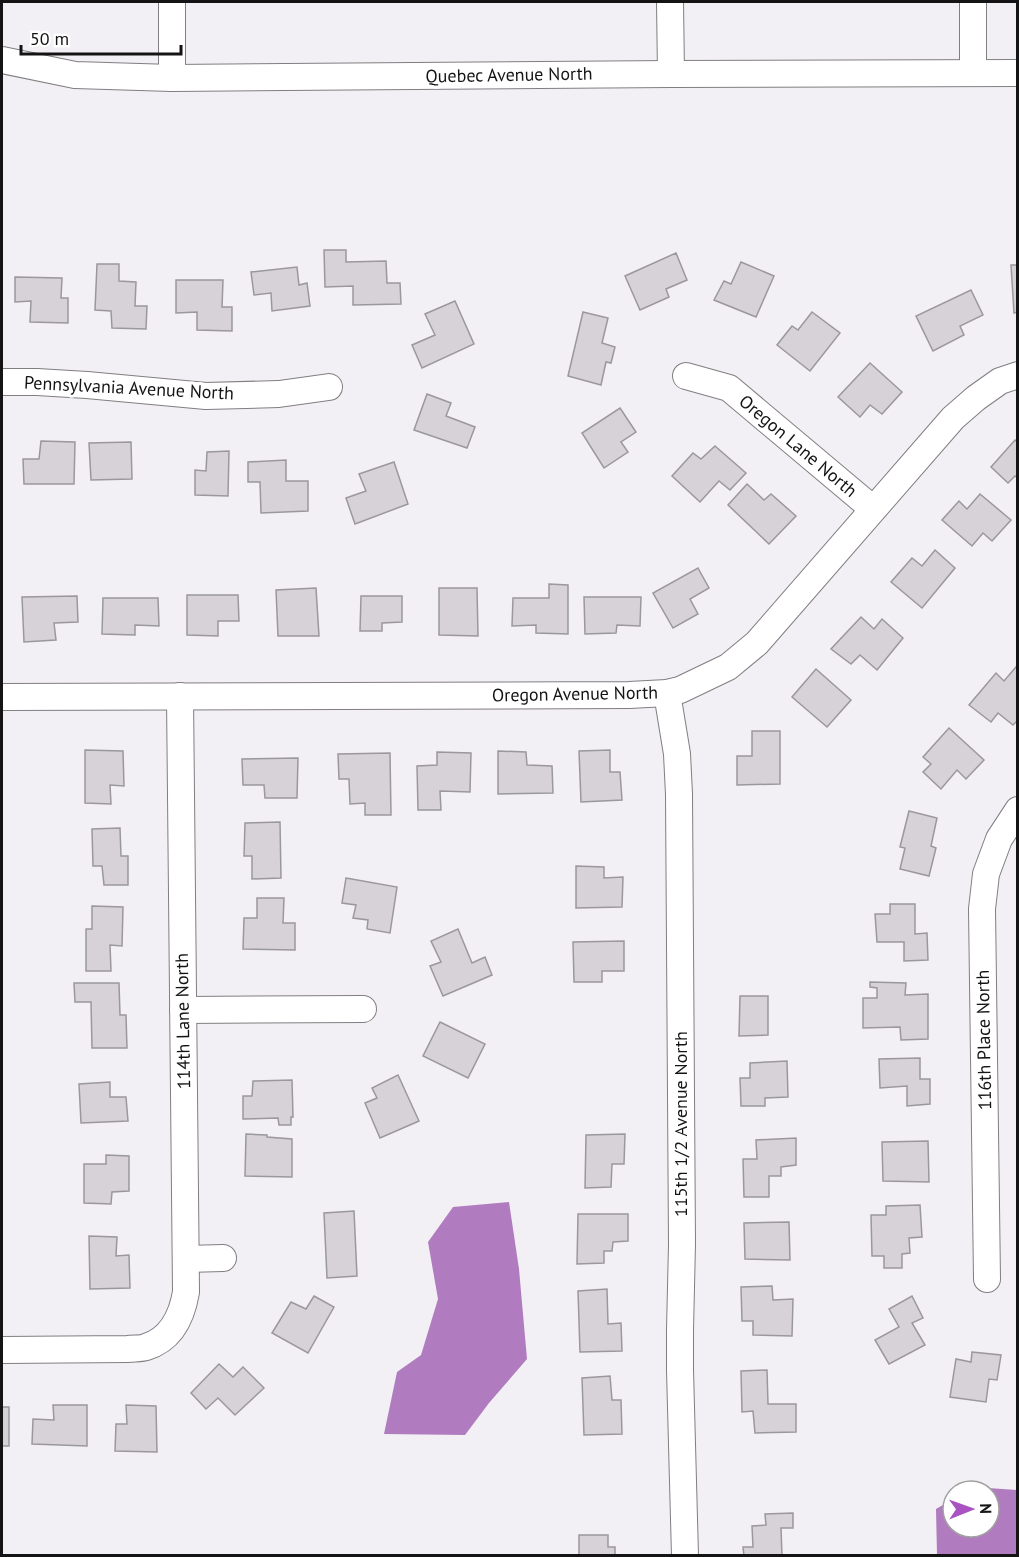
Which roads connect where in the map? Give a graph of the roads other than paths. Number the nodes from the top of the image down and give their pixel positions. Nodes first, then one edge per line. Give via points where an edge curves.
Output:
1 (172, 2) edge
2 (670, 2) edge
3 (973, 2) edge
4 (2, 60) edge
5 (973, 73) junction
6 (1017, 73) edge
7 (671, 74) junction
8 (172, 78) junction
9 (1017, 375) edge
10 (686, 376) dead end
11 (2, 382) edge
12 (329, 387) dead end
13 (873, 509) junction
14 (667, 693) junction
15 (180, 696) junction
16 (2, 697) edge
17 (1017, 810) edge
18 (363, 1008) dead end
19 (183, 1010) junction
20 (223, 1258) dead end
21 (186, 1259) junction
22 (987, 1279) dead end
23 (2, 1350) edge
24 (685, 1556) edge

1 - 8 street
2 - 7 street
3 - 5 street
4 - 8 street, Quebec Avenue North via 75,75
5 - 6 street, Quebec Avenue North
5 - 7 street, Quebec Avenue North
7 - 8 street, Quebec Avenue North
9 - 13 street, Oregon Avenue North via 1000,381 953,418
10 - 13 street, Oregon Lane North via 729,388
11 - 12 street, Pennsylvania Avenue North via 206,396 279,394
13 - 14 street, Oregon Avenue North via 757,643 728,667
14 - 15 street, Oregon Avenue North
14 - 24 street, 115th 1/2 Avenue North via 679,795 680,1370
15 - 16 street, Oregon Avenue North
15 - 19 street, 114th Lane North
17 - 22 street, 116th Place North via 989,865 982,909
18 - 19 street
19 - 21 street, 114th Lane North
20 - 21 street
21 - 23 street, 114th Lane North via 183,1309 163,1338 146,1347

